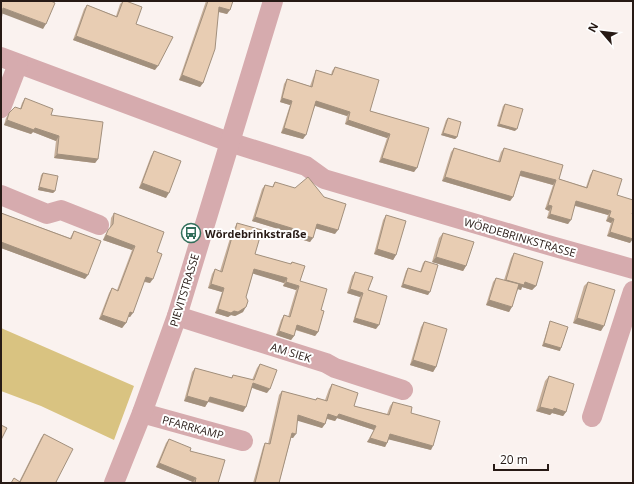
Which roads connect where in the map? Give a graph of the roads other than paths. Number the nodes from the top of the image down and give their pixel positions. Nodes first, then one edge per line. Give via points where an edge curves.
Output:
1 (273, 1) edge
2 (9, 60) edge
3 (1, 108) edge
4 (229, 142) junction
5 (1, 195) edge
6 (99, 225) dead end
7 (633, 269) edge
8 (633, 291) edge
9 (177, 316) junction
10 (403, 390) dead end
11 (142, 413) junction
12 (592, 417) dead end
13 (243, 441) dead end
14 (114, 483) edge

1 - 4 street, PIEVITSTRASSE
2 - 3 street
2 - 4 street, WÖRDEBRINKSTRASSE
4 - 7 street, WÖRDEBRINKSTRASSE via 306,166 324,179
4 - 9 street, PIEVITSTRASSE
5 - 6 street via 47,214 61,210
8 - 12 street
9 - 10 street, AM SIEK
9 - 11 street, PIEVITSTRASSE
11 - 13 street, PFARRKAMP
11 - 14 street, PIEVITSTRASSE

